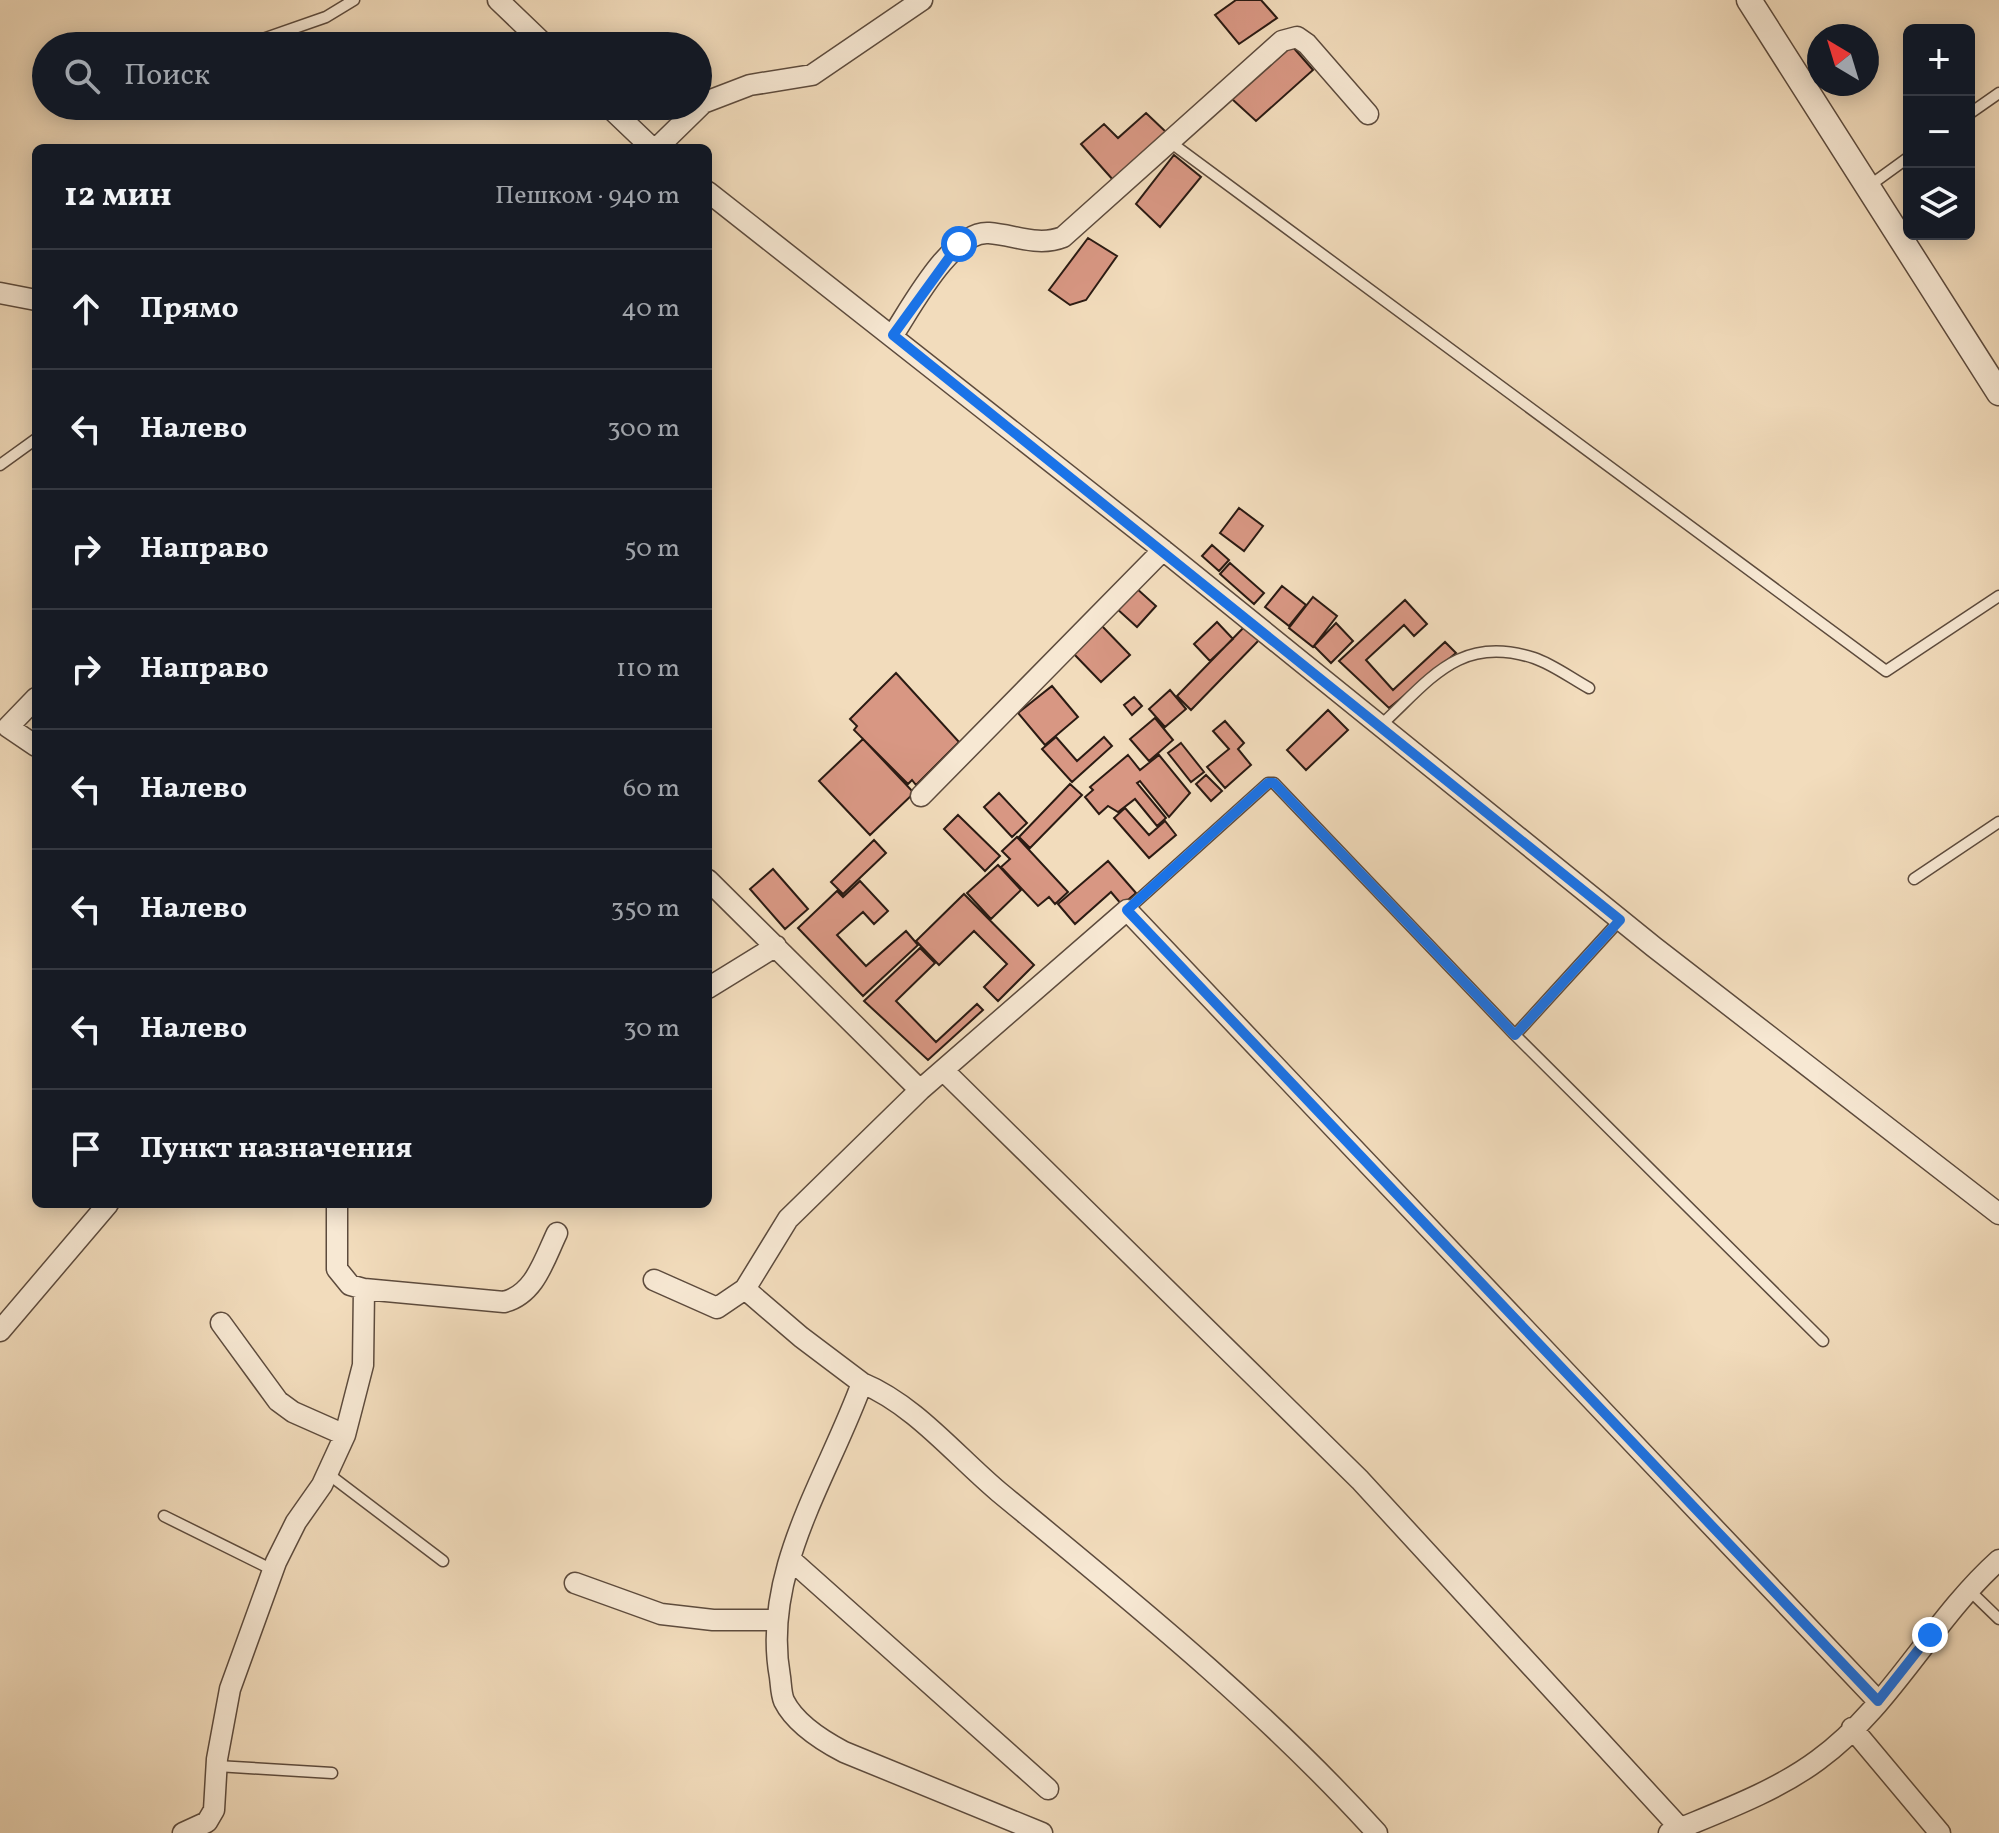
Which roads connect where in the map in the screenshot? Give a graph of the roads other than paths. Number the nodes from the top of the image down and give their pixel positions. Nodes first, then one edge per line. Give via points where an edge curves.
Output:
1 (354, 0) edge
2 (498, 0) edge
3 (922, 0) edge
4 (1749, 0) edge
5 (283, 32) edge
6 (531, 32) edge
7 (1999, 93) edge
8 (712, 100) edge
9 (1975, 110) edge
10 (1368, 114) dead end
11 (623, 120) edge
12 (684, 120) edge
13 (1170, 142) junction
14 (650, 144) edge
15 (658, 144) edge
16 (1903, 161) edge
17 (1868, 187) junction
18 (712, 195) edge
19 (0, 293) edge
20 (32, 299) edge
21 (893, 335) junction
22 (1999, 393) edge
23 (32, 442) edge
24 (0, 465) edge
25 (1163, 550) junction
26 (1999, 596) edge
27 (1589, 688) dead end
28 (32, 702) edge
29 (1380, 726) junction
30 (4, 732) edge
31 (32, 744) edge
32 (921, 796) dead end
33 (1999, 822) edge
34 (1914, 879) dead end
35 (712, 884) edge
36 (1127, 910) junction
37 (1620, 920) junction
38 (776, 946) junction
39 (712, 986) edge
40 (1515, 1035) junction
41 (944, 1071) junction
42 (920, 1090) junction
43 (105, 1208) edge
44 (333, 1208) edge
45 (1999, 1214) edge
46 (557, 1233) dead end
47 (654, 1280) dead end
48 (364, 1289) junction
49 (745, 1289) junction
50 (221, 1323) dead end
51 (0, 1331) edge
52 (1823, 1341) dead end
53 (862, 1383) junction
54 (345, 1435) junction
55 (327, 1473) junction
56 (164, 1516) dead end
57 (790, 1559) junction
58 (1999, 1560) edge
59 (443, 1561) dead end
60 (273, 1570) junction
61 (575, 1583) dead end
62 (1967, 1588) junction
63 (1999, 1619) edge
64 (775, 1620) junction
65 (1878, 1701) junction
66 (1852, 1728) junction
67 (217, 1766) junction
68 (332, 1773) dead end
69 (1048, 1789) dead end
70 (998, 1827) edge
71 (1675, 1831) edge
72 (183, 1833) edge
73 (1042, 1833) edge
74 (1377, 1833) edge
75 (1940, 1833) edge

1 - 5 lane
2 - 6 street
3 - 8 street via 812,75 750,85
4 - 17 street
7 - 9 lane
10 - 13 street via 1297,37 1282,41
11 - 14 street
12 - 15 street
13 - 21 street via 1063,237 1046,244 984,232 959,244
13 - 26 lane via 1886,671
16 - 17 lane
17 - 22 street
18 - 21 street
19 - 20 street
21 - 25 street
23 - 24 lane
25 - 29 street
25 - 32 street
27 - 29 lane via 1534,658 1480,649 1447,665
28 - 30 street
29 - 37 street
30 - 31 street
33 - 34 lane
35 - 38 street
36 - 40 lane via 1274,783
36 - 41 street
36 - 65 street
37 - 40 lane
37 - 45 street
38 - 39 street
38 - 42 street
40 - 52 lane
41 - 42 street
41 - 71 street via 1360,1480
42 - 49 street via 788,1219
43 - 51 street
44 - 48 street via 337,1269 350,1285
46 - 48 street via 530,1288 517,1299
47 - 49 street via 717,1308
48 - 54 street via 363,1365
49 - 53 street
50 - 54 street via 278,1401
53 - 57 street
53 - 74 street via 889,1394 1214,1670
54 - 55 street
55 - 59 lane
55 - 60 street
56 - 60 lane
57 - 64 street
57 - 69 street
58 - 62 street
60 - 67 street via 230,1689
61 - 64 street via 661,1614
62 - 63 lane
62 - 65 street
64 - 70 street via 784,1701 823,1741
65 - 66 street
66 - 71 street via 1819,1760
66 - 75 street
67 - 68 lane
67 - 72 street via 214,1810 207,1822
70 - 73 street

